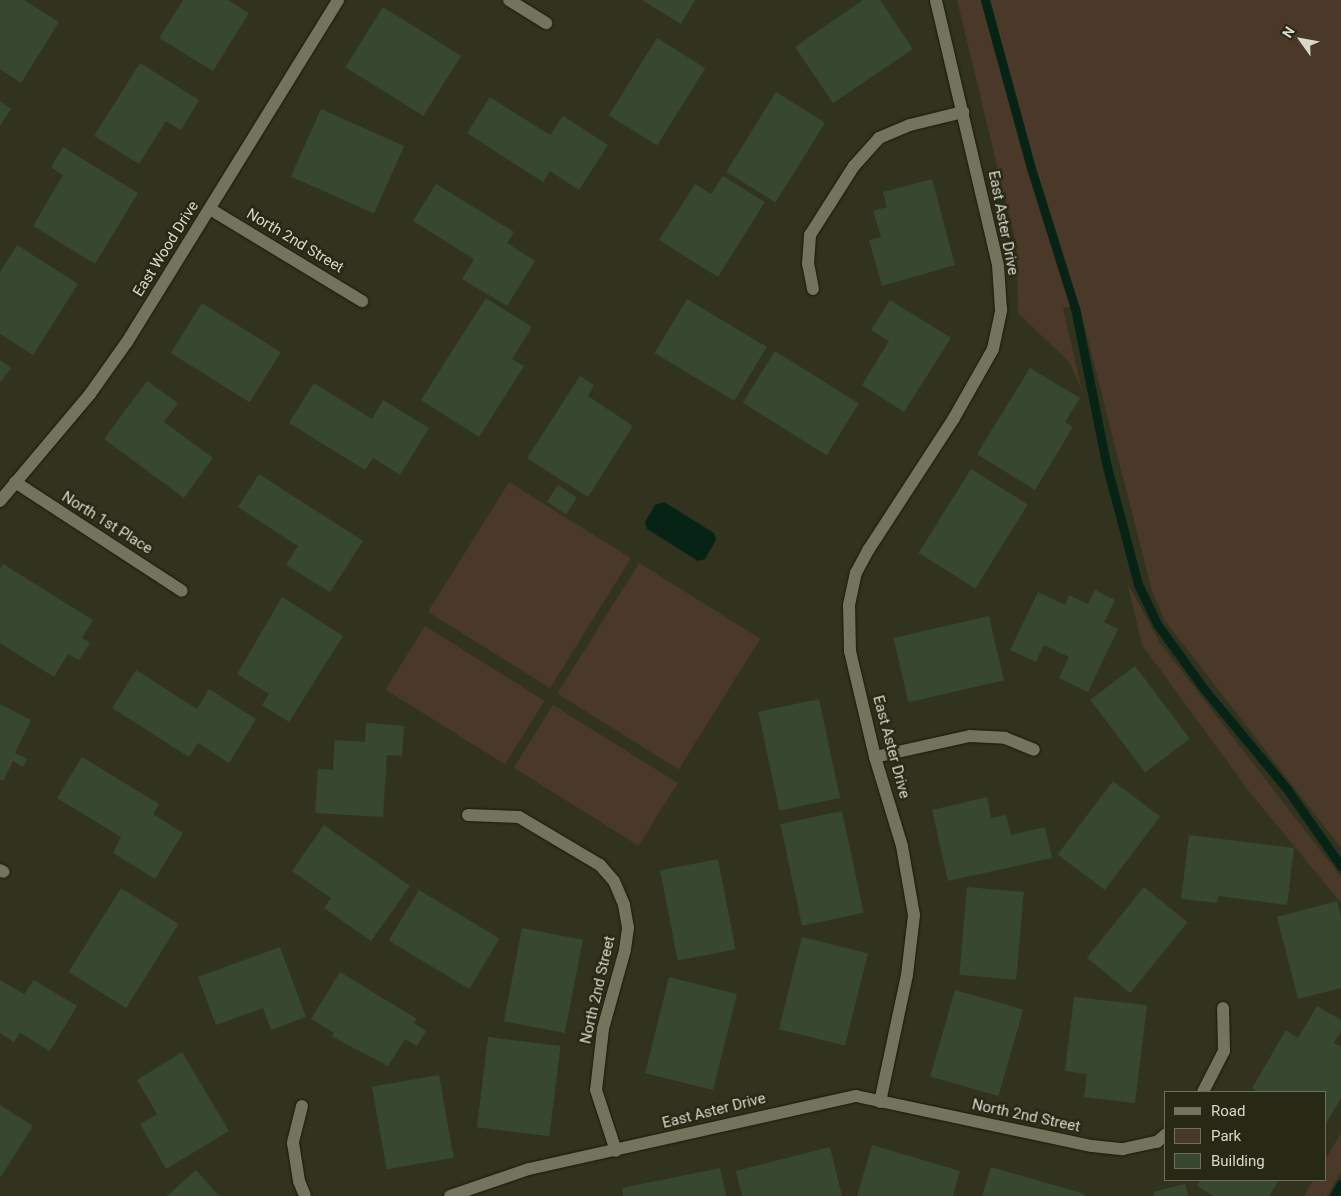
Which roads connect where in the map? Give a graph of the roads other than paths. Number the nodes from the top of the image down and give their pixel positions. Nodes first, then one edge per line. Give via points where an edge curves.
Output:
1 (338, 0) edge
2 (509, 0) edge
3 (936, 0) edge
4 (546, 23) dead end
5 (963, 112) junction
6 (210, 209) junction
7 (813, 290) dead end
8 (362, 301) dead end
9 (14, 482) junction
10 (0, 501) edge
11 (182, 591) dead end
12 (1034, 750) dead end
13 (875, 757) junction
14 (468, 815) dead end
15 (1222, 1008) dead end
16 (1204, 1091) edge
17 (880, 1102) junction
18 (302, 1106) dead end
19 (1164, 1136) edge
20 (616, 1151) junction
21 (305, 1196) edge
22 (450, 1196) edge

1 - 6 street, East Wood Drive
2 - 4 street
3 - 5 street, East Aster Drive
5 - 7 street via 910,125 879,138 854,166 810,235 808,264
5 - 13 street, East Aster Drive via 998,265 1001,310 993,349 954,418 856,573 848,605 850,651
6 - 8 street, North 2nd Street
6 - 9 street, East Wood Drive via 127,342 90,394
9 - 10 street, East Wood Drive
9 - 11 street, North 1st Place
12 - 13 street via 1005,738 970,736
13 - 17 street, East Aster Drive via 902,846 914,915 907,975
14 - 20 street, North 2nd Street via 519,818 600,864 614,882 624,905 628,928 603,1029 596,1090
15 - 16 street via 1224,1051
17 - 19 street, North 2nd Street via 1092,1146 1123,1149 1157,1142
17 - 20 street, East Aster Drive via 856,1096 831,1099
18 - 21 street via 293,1143 299,1181
20 - 22 street, East Aster Drive via 529,1169

